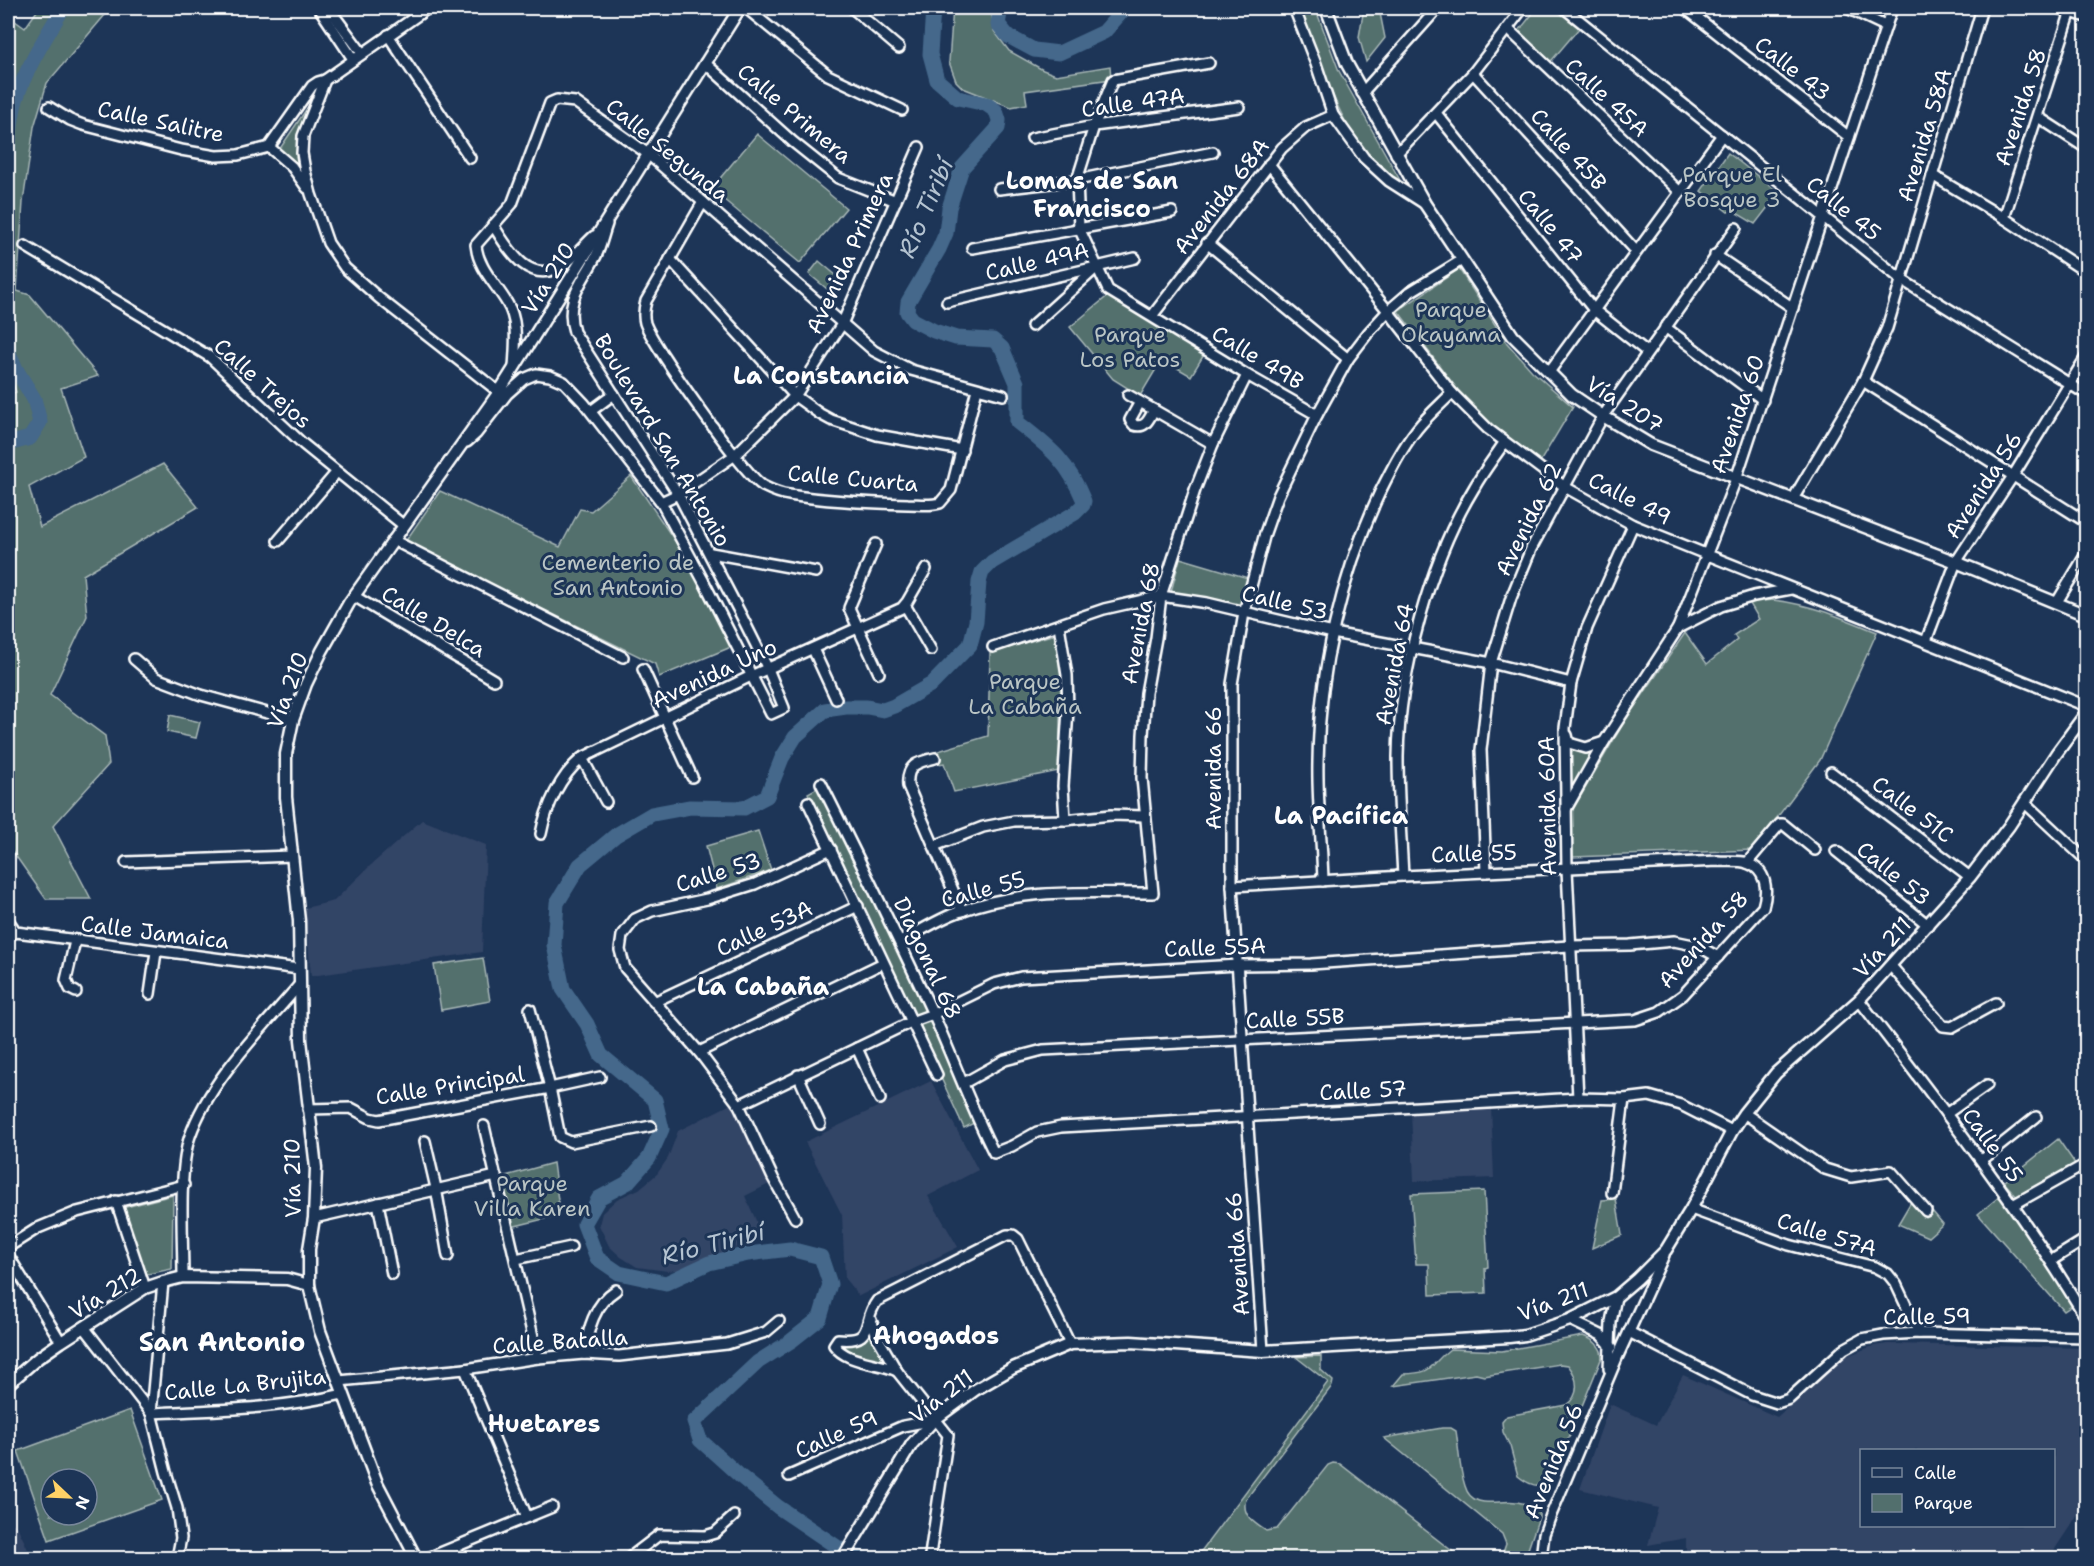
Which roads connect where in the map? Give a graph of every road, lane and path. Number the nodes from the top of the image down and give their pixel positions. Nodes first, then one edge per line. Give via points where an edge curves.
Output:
1 (319, 8) edge
2 (325, 8) edge
3 (428, 8) edge
4 (740, 8) edge
5 (746, 8) edge
6 (852, 8) edge
7 (1294, 8) edge
8 (1326, 8) edge
9 (1438, 8) edge
10 (1523, 8) edge
11 (1564, 8) edge
12 (1684, 8) edge
13 (1847, 8) edge
14 (1892, 8) edge
15 (1982, 8) edge
16 (2059, 8) edge
17 (2071, 9) edge
18 (2086, 17) edge
19 (1885, 26) junction
20 (1508, 29) junction
21 (388, 35) junction
22 (899, 48) dead end
23 (358, 56) junction
24 (705, 63) junction
25 (1209, 63) dead end
26 (1473, 73) junction
27 (325, 80) junction
28 (1362, 93) junction
29 (49, 107) dead end
30 (1239, 107) dead end
31 (902, 110) dead end
32 (1436, 113) junction
33 (1333, 115) junction
34 (2038, 117) junction
35 (1094, 126) junction
36 (1722, 135) junction
37 (1849, 137) junction
38 (1032, 138) dead end
39 (268, 147) junction
40 (919, 147) dead end
41 (2086, 148) edge
42 (1214, 152) dead end
43 (648, 154) junction
44 (1396, 154) junction
45 (470, 158) dead end
46 (1269, 164) junction
47 (1932, 175) junction
48 (1077, 180) junction
49 (999, 189) dead end
50 (1680, 192) junction
51 (311, 194) junction
52 (896, 201) junction
53 (703, 202) junction
54 (1425, 204) junction
55 (1172, 212) dead end
56 (609, 216) junction
57 (1823, 216) junction
58 (2004, 218) junction
59 (493, 225) junction
60 (1079, 228) junction
61 (1736, 228) dead end
62 (601, 230) junction
63 (1207, 243) junction
64 (25, 246) dead end
65 (972, 248) dead end
66 (1636, 251) junction
67 (1715, 255) junction
68 (670, 258) junction
69 (1135, 258) dead end
70 (1462, 260) junction
71 (1097, 268) junction
72 (2086, 272) edge
73 (1902, 280) junction
74 (947, 302) dead end
75 (1793, 308) junction
76 (1594, 310) junction
77 (1388, 311) junction
78 (1152, 316) junction
79 (842, 324) junction
80 (1032, 326) dead end
81 (1665, 327) junction
82 (1647, 352) junction
83 (2086, 357) edge
84 (1348, 358) junction
85 (514, 368) junction
86 (1549, 372) junction
87 (1247, 375) junction
88 (1863, 381) junction
89 (2069, 383) junction
90 (977, 389) junction
91 (499, 392) junction
92 (1452, 393) junction
93 (614, 394) junction
94 (2086, 394) edge
95 (1003, 395) dead end
96 (1128, 395) dead end
97 (795, 396) junction
98 (1763, 400) junction
99 (1140, 402) junction
100 (1154, 410) junction
101 (591, 411) junction
102 (1317, 415) junction
103 (1603, 416) junction
104 (1504, 443) junction
105 (1213, 444) junction
106 (460, 447) junction
107 (962, 450) junction
108 (735, 455) junction
109 (336, 473) junction
110 (2013, 476) junction
111 (1736, 479) junction
112 (1565, 486) junction
113 (678, 494) junction
114 (1793, 499) junction
115 (661, 502) junction
116 (2086, 522) edge
117 (403, 525) junction
118 (1633, 525) junction
119 (393, 540) junction
120 (278, 541) dead end
121 (876, 544) dead end
122 (711, 554) junction
123 (2086, 554) edge
124 (1706, 555) junction
125 (1956, 562) junction
126 (926, 569) dead end
127 (816, 572) dead end
128 (1791, 589) junction
129 (354, 596) junction
130 (1161, 596) junction
131 (2057, 602) junction
132 (904, 605) junction
133 (1244, 613) junction
134 (2086, 615) edge
135 (1059, 625) junction
136 (1678, 628) junction
137 (857, 629) junction
138 (1333, 633) junction
139 (1926, 641) junction
140 (993, 647) dead end
141 (1412, 648) junction
142 (813, 649) junction
143 (931, 650) dead end
144 (623, 657) dead end
145 (134, 659) dead end
146 (1491, 663) junction
147 (643, 669) dead end
148 (768, 669) junction
149 (879, 673) dead end
150 (751, 676) junction
151 (494, 681) dead end
152 (1571, 683) junction
153 (836, 699) dead end
154 (2086, 706) edge
155 (2086, 713) edge
156 (665, 717) junction
157 (293, 720) junction
158 (1565, 728) junction
159 (1604, 742) junction
160 (582, 758) junction
161 (935, 758) dead end
162 (1831, 772) dead end
163 (692, 777) dead end
164 (821, 783) dead end
165 (606, 802) dead end
166 (808, 802) dead end
167 (2025, 803) junction
168 (1566, 809) junction
169 (1145, 816) junction
170 (1065, 820) junction
171 (541, 834) dead end
172 (934, 846) junction
173 (831, 849) junction
174 (1815, 850) dead end
175 (1836, 851) dead end
176 (292, 856) junction
177 (2086, 860) edge
178 (1718, 861) joint
179 (126, 862) dead end
180 (1747, 863) junction
181 (1567, 869) junction
182 (1486, 872) junction
183 (1403, 876) junction
184 (1970, 877) junction
185 (1323, 881) junction
186 (1233, 886) junction
187 (1153, 893) joint
188 (858, 906) junction
189 (962, 910) junction
190 (8, 920) edge
191 (1928, 926) junction
192 (12, 934) edge
193 (75, 941) junction
194 (900, 942) junction
195 (1569, 946) junction
196 (156, 952) junction
197 (1718, 957) junction
198 (884, 963) junction
199 (1238, 965) junction
200 (1891, 966) junction
201 (299, 969) junction
202 (300, 984) junction
203 (76, 992) dead end
204 (150, 994) dead end
205 (1859, 1000) junction
206 (654, 1002) junction
207 (1996, 1003) dead end
208 (530, 1009) dead end
209 (933, 1014) junction
210 (1635, 1020) joint
211 (911, 1022) junction
212 (1574, 1022) junction
213 (1242, 1040) junction
214 (857, 1048) junction
215 (699, 1052) junction
216 (798, 1075) junction
217 (937, 1075) dead end
218 (600, 1077) dead end
219 (963, 1083) junction
220 (1987, 1085) dead end
221 (550, 1088) junction
222 (1578, 1098) junction
223 (880, 1099) dead end
224 (1624, 1099) junction
225 (739, 1105) junction
226 (308, 1109) junction
227 (1744, 1113) junction
228 (1946, 1114) junction
229 (1247, 1116) junction
230 (2036, 1117) dead end
231 (820, 1124) dead end
232 (484, 1126) dead end
233 (651, 1126) dead end
234 (1732, 1131) junction
235 (425, 1141) dead end
236 (994, 1153) joint
237 (1982, 1160) junction
238 (2086, 1164) edge
239 (496, 1176) junction
240 (184, 1185) junction
241 (436, 1188) junction
242 (1611, 1193) dead end
243 (116, 1201) junction
244 (378, 1203) junction
245 (2013, 1205) junction
246 (1691, 1209) junction
247 (1926, 1211) dead end
248 (314, 1218) junction
249 (795, 1218) dead end
250 (2086, 1239) edge
251 (8, 1247) edge
252 (571, 1247) dead end
253 (1666, 1250) junction
254 (8, 1255) edge
255 (448, 1256) dead end
256 (516, 1259) junction
257 (2052, 1260) junction
258 (392, 1274) dead end
259 (183, 1277) junction
260 (163, 1282) junction
261 (309, 1285) junction
262 (145, 1288) junction
263 (616, 1290) dead end
264 (1616, 1297) junction
265 (870, 1318) junction
266 (2086, 1318) edge
267 (1570, 1320) junction
268 (779, 1321) dead end
269 (84, 1327) junction
270 (1629, 1332) junction
271 (1919, 1333) junction
272 (2086, 1337) edge
273 (61, 1342) junction
274 (1070, 1344) junction
275 (1611, 1345) junction
276 (1263, 1351) junction
277 (584, 1354) junction
278 (538, 1358) junction
279 (1617, 1358) junction
280 (465, 1369) junction
281 (897, 1371) junction
282 (1608, 1379) junction
283 (339, 1381) junction
284 (8, 1384) edge
285 (343, 1394) junction
286 (152, 1413) junction
287 (934, 1420) junction
288 (789, 1476) dead end
289 (552, 1507) dead end
290 (734, 1516) dead end
291 (527, 1517) junction
292 (931, 1557) edge
293 (177, 1558) edge
294 (416, 1558) edge
295 (428, 1558) edge
296 (629, 1558) edge
297 (843, 1558) edge
298 (1541, 1558) edge

1 - 23 street
2 - 23 street via 336,18
3 - 21 street
4 - 24 main road, Vía 210
5 - 31 street via 828,75
6 - 22 street
7 - 33 street
8 - 28 main road, Vía 207
9 - 28 street
10 - 20 street
11 - 36 street, Calle 45
12 - 37 street, Calle 43
13 - 19 street
14 - 19 street, Avenida 60
15 - 47 street, Avenida 58A
16 - 17 street
17 - 18 street
17 - 34 street, Avenida 58
19 - 37 street, Avenida 60
20 - 26 street
20 - 50 street, Calle 45A
21 - 23 street
21 - 45 street
23 - 27 street
24 - 43 main road, Vía 210
24 - 52 street, Calle Primera via 838,177
25 - 35 street via 1113,80
26 - 32 street
26 - 66 street, Calle 45B
27 - 39 street via 312,86
27 - 51 street via 303,136 302,153
28 - 44 main road, Vía 207
29 - 39 street, Calle Salitre via 83,125 182,150 216,156
30 - 35 street, Calle 47A
32 - 44 street
32 - 76 street, Calle 47
33 - 46 street, Avenida 68A via 1306,127
33 - 54 street via 1364,158 1389,181
34 - 41 street
34 - 58 street, Avenida 58
35 - 38 street, Calle 47A
35 - 48 street
36 - 50 street
36 - 57 street, Calle 45
37 - 57 street, Avenida 60
39 - 51 street via 292,167
40 - 52 street, Avenida Primera
42 - 48 street
43 - 53 street, Calle Segunda
43 - 56 main road, Vía 210
43 - 59 street, Calle Segunda via 575,102 550,103 512,204
44 - 54 main road, Vía 207
46 - 63 street, Avenida 68A
46 - 77 street, Calle 49
47 - 58 street
47 - 73 street, Avenida 58A
48 - 49 street
48 - 60 street
50 - 66 street
51 - 91 street via 328,243 345,268
52 - 79 street, Avenida Primera
53 - 68 street, Calle Cuarta
53 - 79 street, Calle Segunda
54 - 70 main road, Vía 207
55 - 60 street
56 - 62 main road, Vía 210
56 - 93 street, Boulevard San Antonio via 596,256 572,296 571,311 574,332
57 - 73 street, Calle 45
57 - 75 street, Avenida 60
58 - 72 street
59 - 62 street via 514,256 527,268 542,271 564,264
59 - 85 street, Calle Segunda via 478,240 476,251 508,304 515,325
60 - 65 street
60 - 71 street, Calle 49B
61 - 67 street, Avenida 62
62 - 85 main road, Vía 210
63 - 78 street, Avenida 68A
63 - 84 street
64 - 109 street, Calle Trejos via 210,357
66 - 76 street
67 - 75 street
67 - 81 street, Avenida 62
68 - 97 street
68 - 108 street, Calle Cuarta via 646,301 645,323
69 - 71 street, Calle 49A
70 - 77 street, Avenida 66 via 1410,292
70 - 86 main road, Vía 207 via 1513,336
71 - 74 street, Calle 49A
71 - 78 street, Calle 49B via 1108,290
71 - 80 street
73 - 88 street, Avenida 58A via 1887,328
73 - 89 street, Calle 45
75 - 98 street, Avenida 60
76 - 82 street, Calle 47
76 - 86 street
77 - 84 street, Avenida 66
77 - 92 street, Calle 49
78 - 87 street, Calle 49B
79 - 90 street, Calle Segunda via 874,351 900,366
79 - 97 street, Avenida Primera
81 - 82 street, Avenida 62
81 - 98 street
82 - 103 street, Avenida 62
83 - 89 street, Avenida 56
84 - 102 street, Avenida 66
85 - 91 main road, Vía 210
86 - 103 main road, Vía 207 via 1572,395
87 - 102 street, Calle 49B
87 - 105 street, Avenida 68
88 - 110 street
88 - 114 street, Avenida 58A
89 - 94 street, Calle 45
89 - 110 street, Avenida 56
90 - 95 street, Calle Segunda
90 - 107 street, Calle Cuarta
91 - 106 main road, Vía 210
92 - 104 street, Calle 49
92 - 138 street via 1418,428 1393,466 1346,580
93 - 101 street
93 - 113 street, Boulevard San Antonio
96 - 99 street
97 - 107 street via 826,417 861,430
97 - 108 street, Avenida Primera
98 - 111 street, Avenida 60
99 - 100 street
99 - 100 street via 1130,420 1134,425 1146,423
100 - 105 street
101 - 106 street, Boulevard San Antonio via 564,382 536,374 516,385 476,434
101 - 115 street, Boulevard San Antonio
102 - 133 street, Avenida 66 via 1278,496
103 - 111 main road, Vía 207 via 1651,446
103 - 112 street, Avenida 62
104 - 112 street, Calle 49
104 - 141 street, Avenida 64 via 1473,489 1449,537
105 - 130 street, Avenida 68
106 - 117 main road, Vía 210
107 - 108 street, Calle Cuarta via 950,493 935,504 784,495 759,483
108 - 113 street, Avenida Primera
109 - 117 street, Calle Trejos
109 - 120 street
110 - 116 street
110 - 125 street, Avenida 56
111 - 114 main road, Vía 207
111 - 124 street, Avenida 60
112 - 118 street, Calle 49
112 - 146 street, Avenida 62 via 1531,549
113 - 115 street, Avenida Primera
113 - 122 street, Boulevard San Antonio
114 - 125 main road, Vía 207
115 - 150 street, Boulevard San Antonio
117 - 119 main road, Vía 210
118 - 124 street, Calle 49
118 - 152 street, Avenida 60A via 1587,628
119 - 129 main road, Vía 210
119 - 144 street
121 - 137 street via 849,608
122 - 127 street
122 - 148 street, Boulevard San Antonio
123 - 131 street
124 - 128 street, Calle 49
124 - 136 street, Avenida 60
125 - 131 main road, Vía 207
125 - 139 street, Avenida 56
126 - 132 street
128 - 136 street via 1721,606
128 - 139 street, Calle 49
129 - 151 street, Calle Delca
129 - 157 main road, Vía 210 via 322,651
130 - 133 street, Calle 53
130 - 135 street, Calle 53 via 1104,609
130 - 169 street, Avenida 68 via 1146,693 1142,778
131 - 134 main road, Vía 207
132 - 137 street, Avenida Uno
132 - 143 street
133 - 138 street, Calle 53
133 - 186 street, Avenida 66 via 1232,684
135 - 140 street, Calle 53
135 - 170 street via 1067,675
136 - 159 street, Avenida 60
137 - 142 street, Avenida Uno
137 - 149 street
138 - 141 street, Calle 53
138 - 185 street via 1323,691 1318,762
139 - 154 street, Calle 49
141 - 146 street, Calle 53
141 - 183 street, Avenida 64 via 1398,755
142 - 148 street, Avenida Uno
142 - 153 street
145 - 157 street via 156,678 201,695
146 - 152 street, Calle 53
146 - 182 street, Avenida 62 via 1481,750
147 - 156 street
148 - 150 street, Avenida Uno
148 - 150 street, Boulevard San Antonio via 785,706 772,714
150 - 156 street, Avenida Uno
152 - 158 street, Avenida 60A
155 - 167 main road, Vía 211
156 - 160 street, Avenida Uno
156 - 163 street
157 - 176 main road, Vía 210 via 285,774
158 - 159 street via 1569,743 1576,746 1586,748
158 - 168 street, Avenida 60A
159 - 168 street, Avenida 60
160 - 165 street
160 - 171 street, Avenida Uno via 561,782
161 - 172 street via 919,762 907,777
162 - 184 street, Calle 51C
164 - 194 street, Diagonal 68
166 - 173 street
167 - 177 street
167 - 184 main road, Vía 211
168 - 181 street, Avenida 60A
169 - 170 street
169 - 187 street, Avenida 68
170 - 172 street via 1014,820
172 - 189 street
173 - 188 street
173 - 206 street, Calle 53 via 754,884 635,919 622,936 620,950 625,968
174 - 180 street via 1780,824
175 - 191 street, Calle 53
176 - 179 street
176 - 201 main road, Vía 210
178 - 180 street, Avenida 58
178 - 181 street, Calle 55
180 - 197 street, Avenida 58 via 1761,874 1767,892 1763,907
181 - 182 street, Calle 55
181 - 195 street, Avenida 60A
182 - 183 street, Calle 55
183 - 185 street, Calle 55
184 - 191 main road, Vía 211
185 - 186 street, Calle 55
186 - 199 street, Avenida 66
187 - 189 street, Calle 55 via 1054,892
188 - 198 street
188 - 206 street, Calle 53A
189 - 194 street, Calle 55
190 - 192 street
191 - 200 main road, Vía 211
192 - 193 street, Calle Jamaica
193 - 196 street, Calle Jamaica
193 - 203 street via 66,980
194 - 209 street, Diagonal 68
195 - 197 street, Calle 55A via 1674,941 1698,946
195 - 199 street, Calle 55A via 1311,964
195 - 212 street, Avenida 60A
196 - 201 street, Calle Jamaica
196 - 204 street
197 - 210 street, Avenida 58 via 1683,996 1659,1012
198 - 211 street
198 - 215 street
199 - 209 street, Calle 55A via 1021,977 994,984
199 - 213 street, Avenida 66
200 - 205 main road, Vía 211
200 - 207 street via 1947,1028
201 - 202 main road, Vía 210
202 - 226 main road, Vía 210
202 - 240 street via 225,1073 205,1104 190,1137
205 - 227 main road, Vía 211 via 1776,1073
205 - 228 street, Calle 55
206 - 215 street
208 - 221 street
209 - 211 street, Calle 55A
209 - 219 street, Diagonal 68
210 - 212 street, Calle 55B
211 - 214 street, Calle 55A
211 - 217 street
212 - 213 street, Calle 55B
212 - 222 street, Avenida 60A
213 - 219 street, Calle 55B via 1042,1050 1005,1060
213 - 229 street, Avenida 66
214 - 216 street, Calle 55A
214 - 223 street
215 - 225 street
216 - 225 street, Calle 55A
216 - 231 street
218 - 221 street, Calle Principal
219 - 236 street, Diagonal 68
220 - 228 street
221 - 226 street, Calle Principal via 379,1120 351,1108
221 - 233 street via 560,1137 565,1141 571,1143
222 - 224 street, Calle 57
222 - 229 street, Calle 57
224 - 234 street, Calle 57 via 1649,1096 1681,1105
224 - 242 street
225 - 249 street
226 - 248 main road, Vía 210 via 316,1168
227 - 234 main road, Vía 211
227 - 247 street via 1825,1168 1851,1177 1891,1171
228 - 237 street, Calle 55
229 - 236 street, Calle 57 via 1061,1127 1038,1132
229 - 276 street, Avenida 66
230 - 237 street
232 - 239 street
234 - 246 main road, Vía 211
235 - 241 street
237 - 245 street, Calle 55
238 - 245 street
239 - 241 street
239 - 256 street
240 - 243 street
240 - 259 street
241 - 244 street
241 - 255 street
243 - 251 street via 38,1228
243 - 262 street
244 - 248 street
244 - 258 street
245 - 257 street, Calle 55
246 - 253 main road, Vía 211
246 - 271 street, Calle 57A via 1789,1245 1875,1267 1888,1274
248 - 261 main road, Vía 210
250 - 257 street
252 - 256 street
253 - 264 main road, Vía 211
253 - 270 street, Avenida 56
254 - 273 street
256 - 278 street
257 - 266 street, Calle 55
259 - 260 main road, Vía 212
259 - 261 main road, Vía 212 via 287,1279
260 - 262 main road, Vía 212
260 - 286 street
261 - 283 main road, Vía 210 via 320,1331
262 - 269 main road, Vía 212
263 - 277 street via 606,1296 597,1310
264 - 267 main road, Vía 211
264 - 275 street, Avenida 56
265 - 274 street via 877,1301 1013,1235
265 - 281 street
265 - 281 street via 861,1337 838,1339 834,1345 845,1357
267 - 275 street via 1593,1330
267 - 276 main road, Vía 211 via 1509,1337
268 - 277 street, Calle Batalla via 765,1332 727,1344 619,1356
269 - 273 main road, Vía 212
269 - 286 street
270 - 271 street, Calle 59 via 1752,1395 1777,1403 1789,1399 1844,1348 1862,1339
270 - 279 street, Avenida 56
271 - 272 street, Calle 59
273 - 284 main road, Vía 212
274 - 276 main road, Vía 211 via 1131,1342
274 - 287 main road, Vía 211 via 1013,1368
275 - 279 street
275 - 282 street, Avenida 56
277 - 278 street, Calle Batalla
278 - 280 street, Calle Batalla
279 - 282 street, Avenida 56
280 - 283 street, Calle Batalla
280 - 291 street
281 - 287 street
282 - 298 street, Avenida 56 via 1551,1515
283 - 285 main road, Vía 210
285 - 286 street, Calle La Brujita via 255,1407
285 - 294 main road, Vía 210 via 377,1483
286 - 293 street via 177,1508 181,1538
287 - 288 street, Calle 59 via 903,1426
287 - 292 street via 948,1435
287 - 297 main road, Vía 211 via 912,1444
289 - 291 street
290 - 296 street via 715,1533 705,1536 659,1535
291 - 295 street

